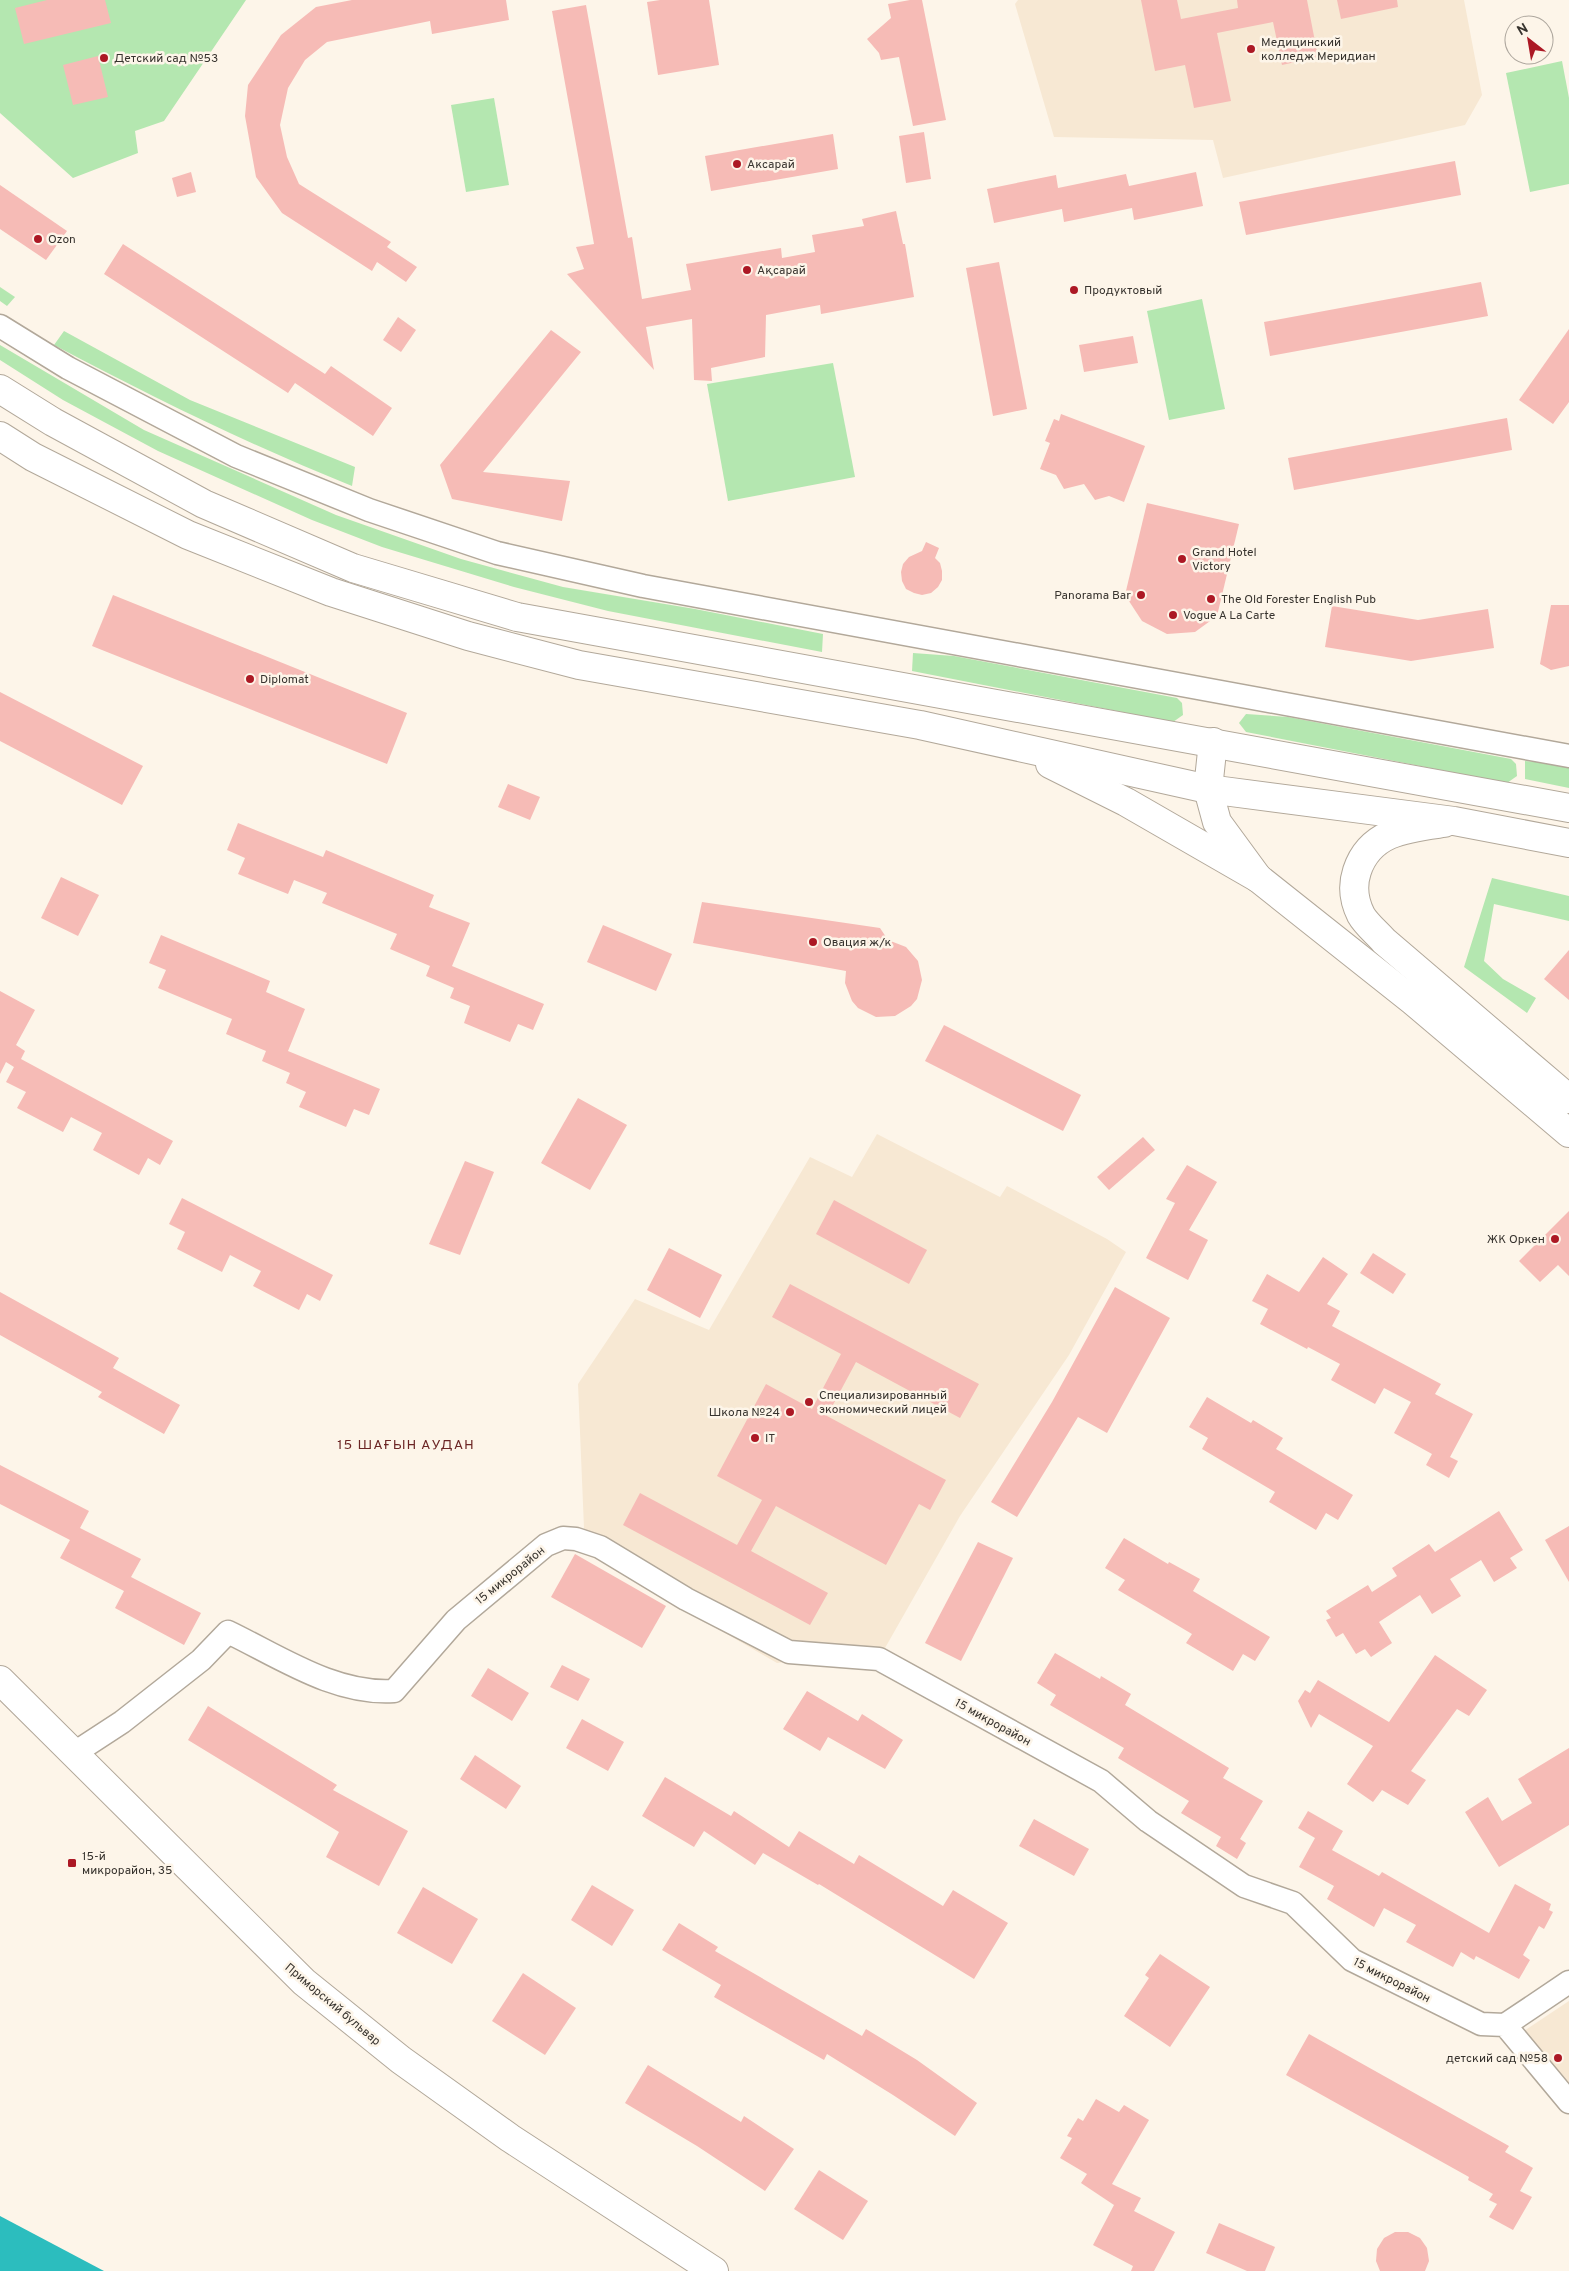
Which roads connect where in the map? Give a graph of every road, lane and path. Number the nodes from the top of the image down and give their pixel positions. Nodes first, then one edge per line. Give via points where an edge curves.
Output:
1 (0, 326) edge
2 (0, 389) edge
3 (0, 436) edge
4 (1213, 742) junction
5 (1010, 744) junction
6 (1569, 756) edge
7 (1208, 789) junction
8 (1569, 808) edge
9 (1454, 821) junction
10 (1569, 843) edge
11 (1258, 878) junction
12 (1569, 1099) edge
13 (1569, 1133) edge
14 (0, 1680) edge
15 (73, 1754) junction
16 (1569, 1982) edge
17 (1505, 2025) junction
18 (1569, 2102) edge
19 (714, 2271) edge

1 - 6 street via 68,368 236,456 369,510 497,553 642,586
2 - 4 main road via 53,422 204,504 353,568 517,617
3 - 5 main road via 188,535 330,592 468,636 580,665 901,721
4 - 7 main road
4 - 8 main road
5 - 7 main road
5 - 11 main road via 1126,802
7 - 9 main road
7 - 11 main road via 1217,822
9 - 10 main road
9 - 12 main road via 1405,829 1380,839 1362,857 1353,894 1362,916 1384,941
11 - 13 main road via 1413,1001
14 - 15 main road, Приморский бульвар
15 - 17 street, 15 микрорайон via 122,1722 201,1660 228,1632 334,1684 378,1692 394,1691 456,1620 546,1546 563,1538 576,1539 600,1547 686,1600 789,1652 879,1659 1101,1781 1148,1822 1244,1886 1293,1904 1352,1960 1481,2024
15 - 19 main road, Приморский бульвар via 304,1982 401,2060 502,2132
16 - 17 street
17 - 18 street

